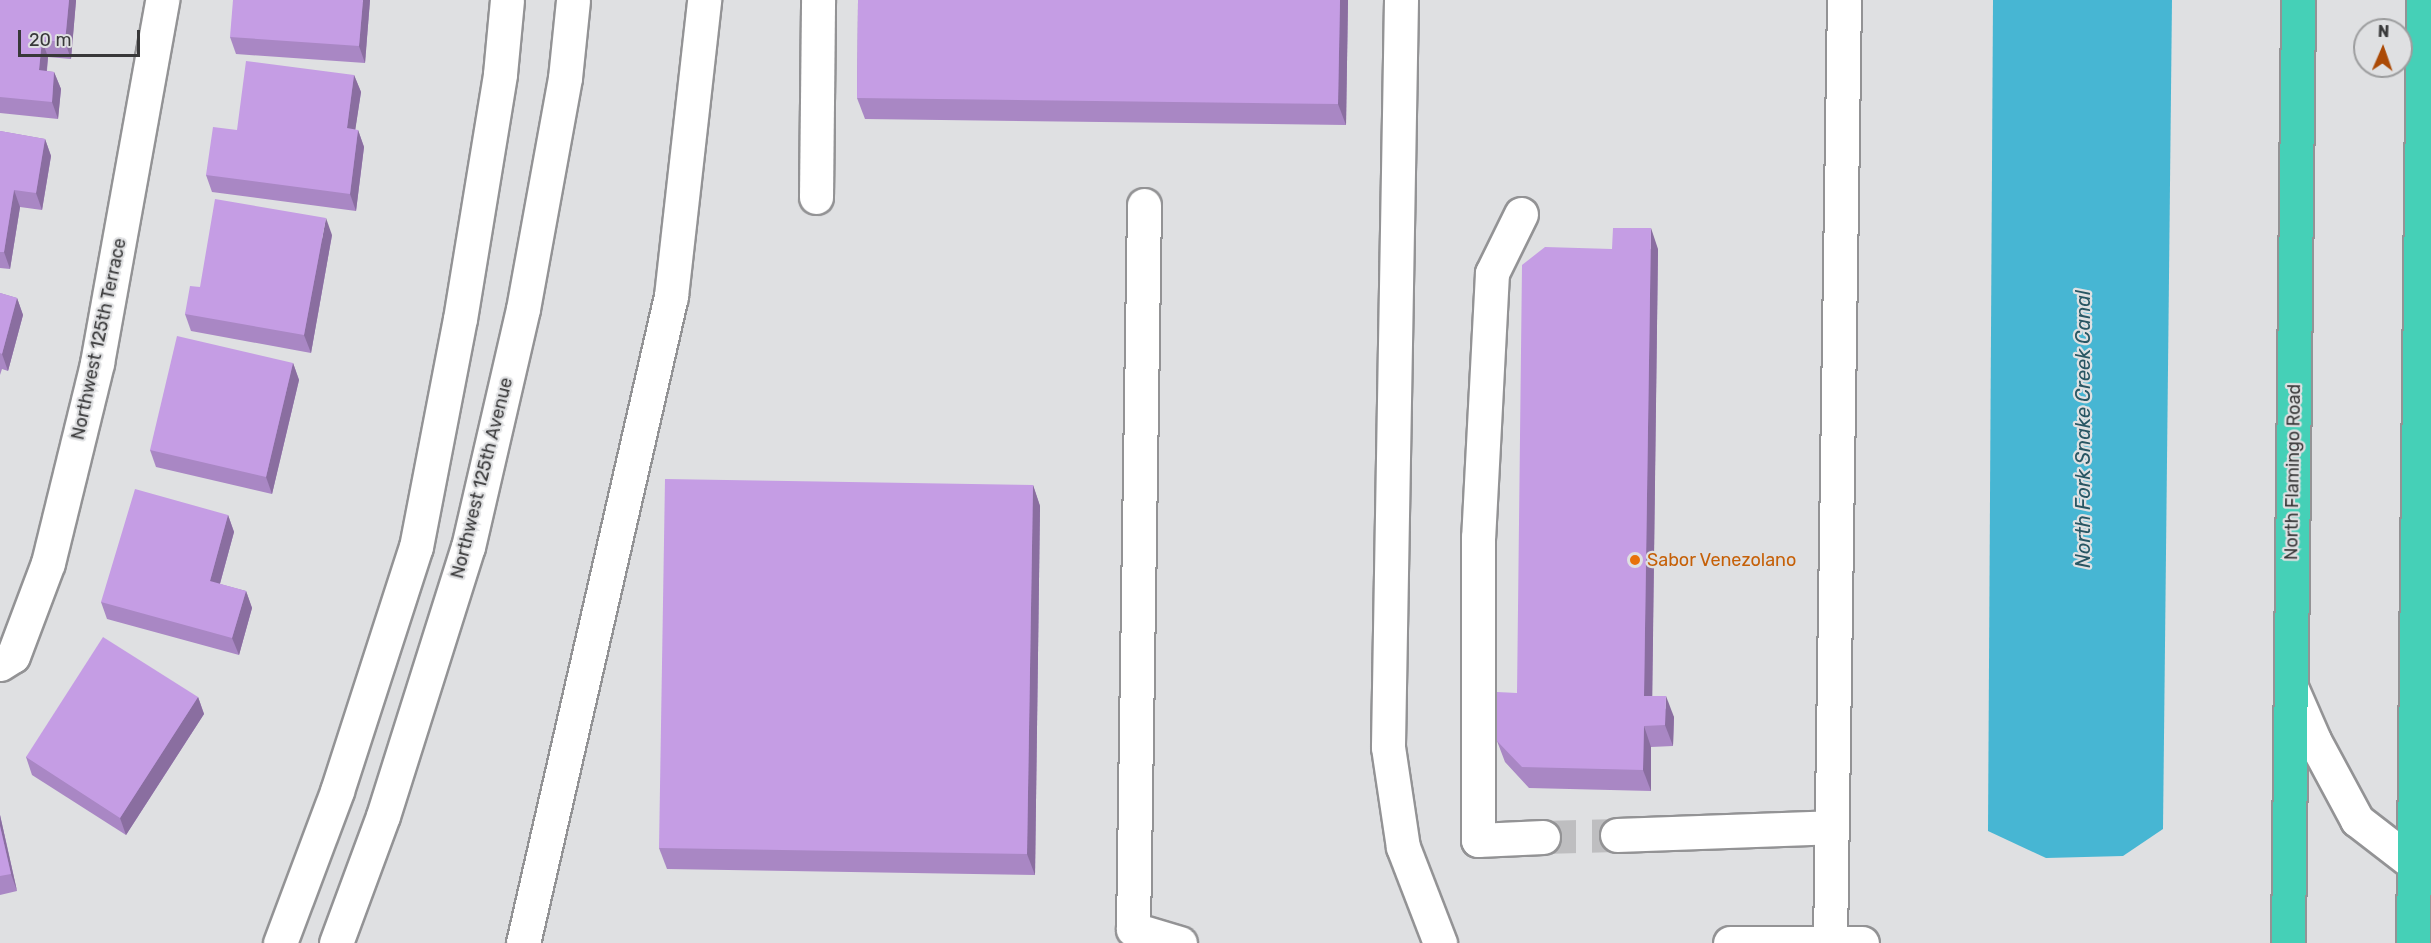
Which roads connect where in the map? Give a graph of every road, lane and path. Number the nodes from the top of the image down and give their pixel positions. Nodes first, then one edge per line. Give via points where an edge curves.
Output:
1 (162, 0) edge
2 (507, 0) edge
3 (573, 0) edge
4 (704, 0) edge
5 (818, 0) edge
6 (1401, 0) edge
7 (1844, 0) edge
8 (2298, 0) edge
9 (2422, 0) edge
10 (816, 197) dead end
11 (1144, 205) dead end
12 (1521, 214) dead end
13 (0, 664) edge
14 (2290, 687) junction
15 (1831, 826) junction
16 (1617, 835) tunnel mouth
17 (1543, 837) tunnel mouth
18 (2422, 864) edge
19 (1830, 942) edge
20 (280, 943) edge
21 (336, 943) edge
22 (523, 943) edge
23 (1180, 943) edge
24 (1440, 943) edge
25 (1730, 943) edge
26 (1862, 943) edge
27 (2288, 943) edge
28 (2413, 943) edge

1 - 13 street, Northwest 125th Terrace via 95,374 48,563 14,656
2 - 20 street via 500,74 416,548 337,790
3 - 21 street, Northwest 125th Avenue via 566,78 523,309 468,547 383,816
4 - 22 street via 671,296
5 - 10 street
6 - 24 street via 1388,747 1403,847
7 - 15 street
8 - 14 highway, North Flamingo Road
9 - 18 highway
11 - 23 street via 1133,929
12 - 17 street via 1492,273 1478,537 1478,840
14 - 18 street via 2357,820
14 - 27 highway, North Flamingo Road
15 - 16 street
15 - 19 street
18 - 28 highway
19 - 25 street
19 - 26 street

